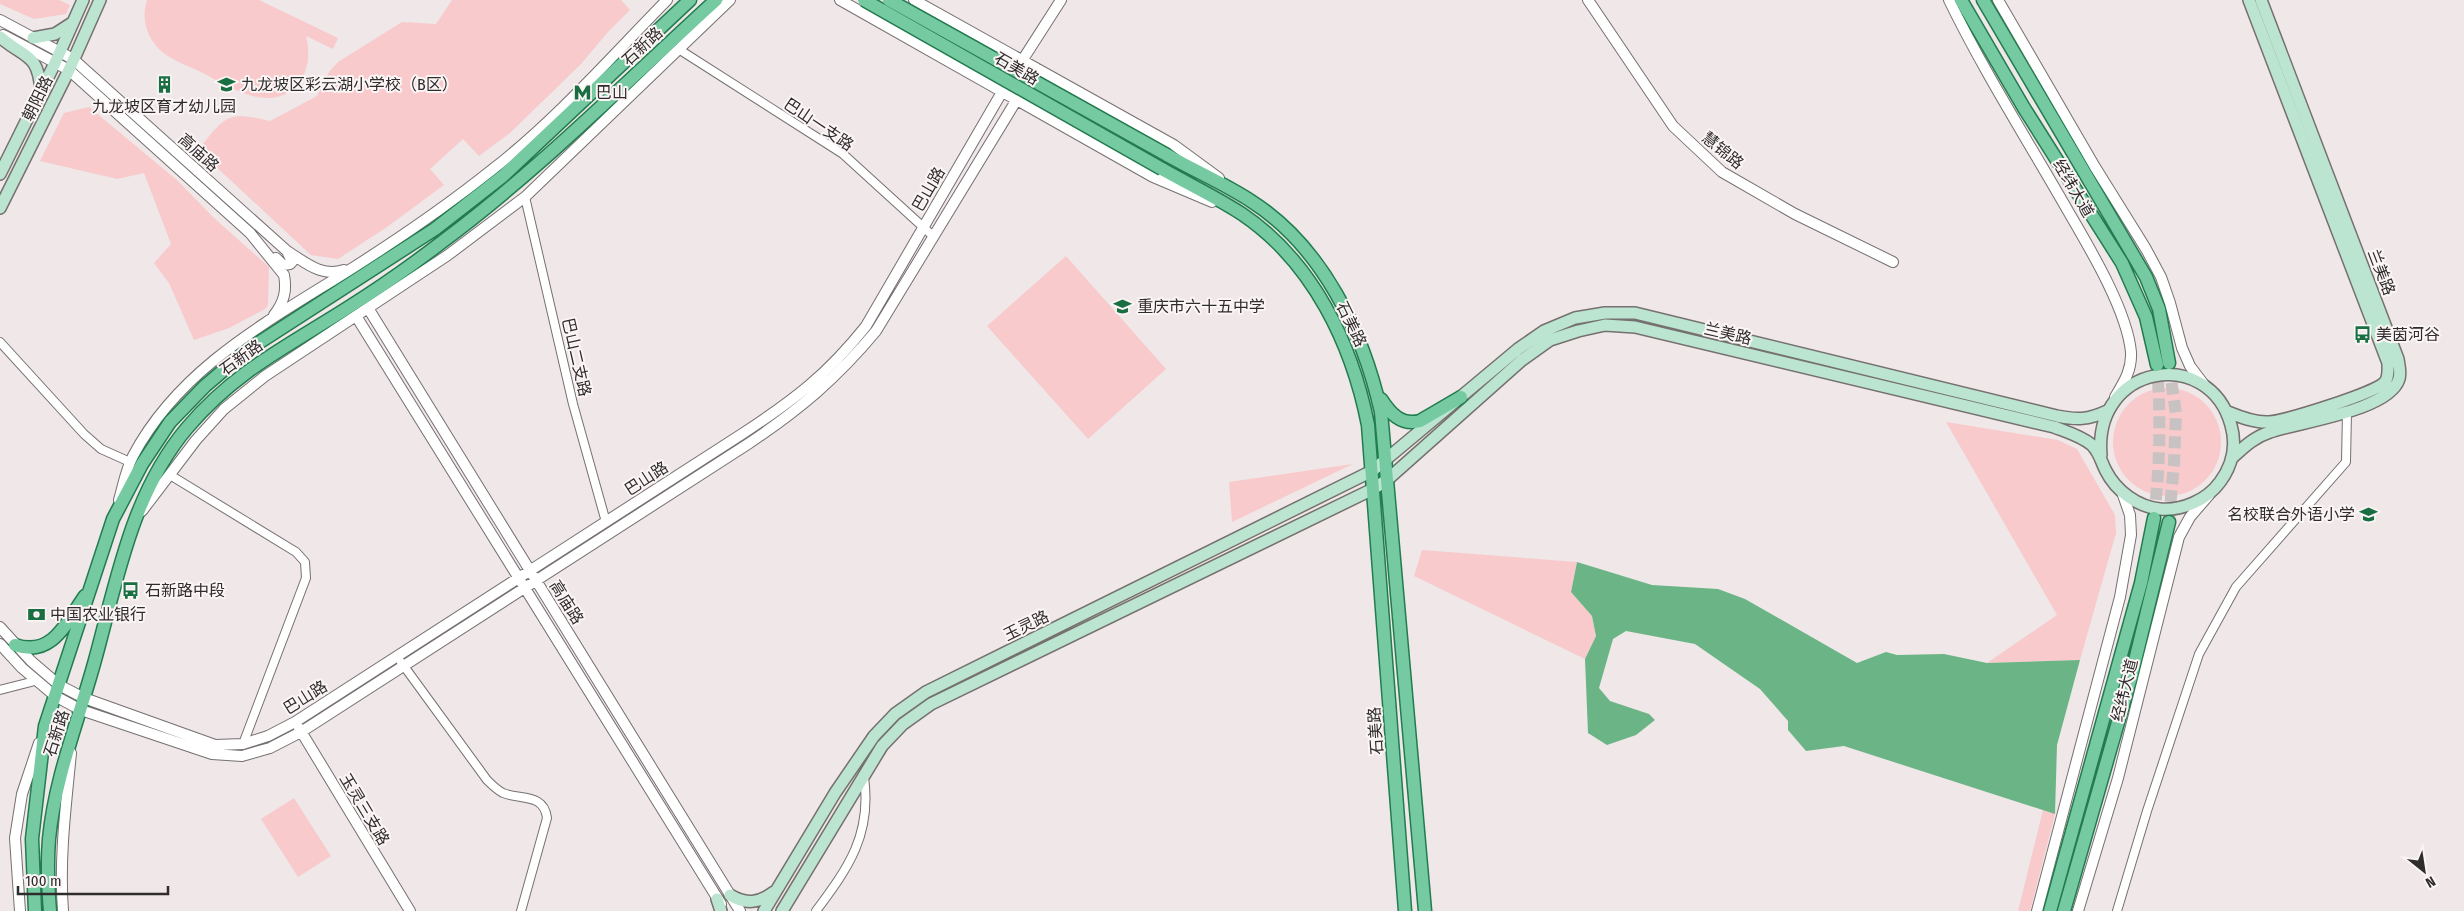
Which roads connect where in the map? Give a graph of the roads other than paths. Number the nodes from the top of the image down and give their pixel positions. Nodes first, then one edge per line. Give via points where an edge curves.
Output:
1 (83, 0) edge
2 (100, 0) edge
3 (667, 0) edge
4 (690, 0) edge
5 (716, 0) edge
6 (730, 0) edge
7 (840, 0) edge
8 (864, 0) edge
9 (890, 0) edge
10 (914, 0) edge
11 (1061, 0) edge
12 (1588, 0) edge
13 (1949, 0) edge
14 (1961, 0) edge
15 (1984, 0) edge
16 (1998, 0) edge
17 (2249, 0) edge
18 (2261, 0) edge
19 (0, 20) edge
20 (73, 22) junction
21 (0, 35) edge
22 (33, 38) junction
23 (680, 50) junction
24 (57, 58) junction
25 (1022, 60) junction
26 (71, 65) junction
27 (1036, 68) junction
28 (41, 92) junction
29 (1002, 92) junction
30 (1016, 100) junction
31 (0, 174) edge
32 (525, 198) junction
33 (1252, 202) junction
34 (0, 208) edge
35 (1242, 215) junction
36 (923, 227) junction
37 (250, 234) junction
38 (933, 236) junction
39 (287, 251) junction
40 (1893, 262) dead end
41 (356, 265) junction
42 (368, 308) junction
43 (356, 316) junction
44 (271, 319) junction
45 (0, 342) edge
46 (2205, 386) junction
47 (1376, 389) junction
48 (1461, 397) junction
49 (2114, 400) junction
50 (2106, 411) junction
51 (2228, 412) junction
52 (2347, 412) junction
53 (2100, 456) junction
54 (2232, 458) junction
55 (130, 462) junction
56 (1386, 462) junction
57 (1372, 471) junction
58 (170, 475) junction
59 (1386, 480) junction
60 (2217, 486) junction
61 (1373, 489) junction
62 (2122, 492) junction
63 (2154, 518) tunnel mouth
64 (113, 519) junction
65 (606, 522) junction
66 (2169, 522) tunnel mouth
67 (133, 524) junction
68 (531, 571) junction
69 (519, 579) junction
70 (536, 580) junction
71 (91, 588) junction
72 (524, 588) junction
73 (0, 628) edge
74 (0, 644) edge
75 (16, 645) junction
76 (397, 657) junction
77 (404, 666) junction
78 (36, 681) junction
79 (0, 690) edge
80 (57, 691) junction
81 (83, 704) junction
82 (295, 722) junction
83 (45, 726) junction
84 (73, 732) junction
85 (302, 732) junction
86 (243, 744) junction
87 (863, 774) junction
88 (777, 889) junction
89 (730, 894) junction
90 (718, 899) junction
91 (20, 911) edge
92 (35, 911) edge
93 (50, 911) edge
94 (63, 911) edge
95 (410, 911) edge
96 (521, 911) edge
97 (721, 911) edge
98 (725, 911) edge
99 (740, 911) edge
100 (764, 911) edge
101 (782, 911) edge
102 (816, 911) edge
103 (1405, 911) edge
104 (1425, 911) edge
105 (2037, 911) edge
106 (2050, 911) edge
107 (2064, 911) edge
108 (2078, 911) edge
109 (2117, 911) edge

1 - 20 main road, 朝阳路
2 - 26 main road, 朝阳路
3 - 41 street via 555,114 495,168 426,220
4 - 64 main road, 石新路 via 502,176 435,229 246,352 204,386 170,422 142,464
5 - 67 main road, 石新路 via 510,189 350,307 256,364 215,396 156,472
6 - 23 street
7 - 29 street
8 - 35 main road, 石美路, bridge
9 - 33 main road, 石美路, bridge
10 - 25 street
11 - 25 street, 巴山路
12 - 40 street, 慧锦路 via 1673,126 1722,172 1795,214
13 - 49 street, 经纬大道 via 2089,247 2114,300 2131,350 2131,366
14 - 15 main road, 经纬大道 via 2024,108 2122,263 2163,364 2159,309 2146,277
16 - 46 street, 经纬大道 via 2146,249 2164,286 2182,348
17 - 51 main road, 兰美路 via 2388,363 2388,375 2380,386 2357,397 2269,422 2245,419
18 - 52 main road, 兰美路 via 2398,360 2397,383 2376,401
19 - 22 street, 高庙路
20 - 22 main road via 55,34
20 - 24 main road, 朝阳路
21 - 24 street, 高庙路
21 - 28 main road via 34,62
22 - 24 street, 高庙路
23 - 32 street
23 - 36 street, 巴山一支路 via 842,154
24 - 26 street, 高庙路
24 - 28 main road, 朝阳路
25 - 27 street
25 - 29 street, 巴山路
26 - 34 main road, 朝阳路
26 - 37 street, 高庙路
26 - 39 street, 高庙路
27 - 30 street, 巴山路
27 - 33 street via 1174,144
28 - 31 main road, 朝阳路
29 - 30 street
29 - 36 street, 巴山路
30 - 35 street via 1153,177
30 - 38 street, 巴山路
32 - 42 street
32 - 65 street, 巴山二支路 via 573,404
33 - 47 main road, 石美路 via 1290,233 1337,296 1354,326
35 - 57 main road, 石美路 via 1280,245 1308,279 1340,335 1363,396
36 - 38 street, 巴山一支路
36 - 65 street, 巴山路 via 866,326 841,358 814,384
37 - 39 street via 285,266 292,262
37 - 44 street, 高庙路 via 284,275 286,283 284,299
38 - 70 street, 巴山路 via 876,330 820,391 771,428
39 - 41 street, 高庙路 via 323,272 338,272
41 - 44 street
42 - 43 street
42 - 68 street, 高庙路
43 - 58 street via 265,376 224,409
43 - 69 street, 高庙路
44 - 55 street via 220,354 180,390 160,413
45 - 55 street via 84,434 101,449
46 - 49 main road, 兰美路 via 2186,377 2166,374 2146,377 2128,386
46 - 51 main road, 兰美路
47 - 48 main road via 1392,414 1413,423
47 - 56 main road, 石美路
48 - 50 main road, 兰美路 via 1544,331 1575,318 1635,313 2057,416 2079,420
48 - 56 main road, 兰美路
49 - 50 main road, 兰美路
50 - 53 main road, 兰美路 via 2099,439
51 - 54 main road, 兰美路 via 2234,435
52 - 54 main road, 兰美路 via 2269,432 2250,441
52 - 109 street via 2346,462 2236,587 2199,654
53 - 59 main road, 兰美路 via 2092,445 2054,427 1635,327 1605,325 1550,340 1484,393
53 - 62 main road, 兰美路
54 - 60 main road, 兰美路
55 - 64 street
56 - 57 main road, 玉灵路
56 - 59 main road, 石美路
57 - 61 main road, 石美路
57 - 88 main road, 玉灵路 via 926,692 895,714 874,736
58 - 67 street
58 - 86 street via 296,552 305,562 306,578
59 - 61 main road, 玉灵路
59 - 104 main road, 石美路
60 - 62 main road, 兰美路 via 2200,500 2181,508 2139,503
60 - 108 street, 经纬大道 via 2190,517 2179,537 2118,778
61 - 87 main road, 玉灵路 via 931,704 903,724 882,746
61 - 103 main road, 石美路
62 - 105 street, 经纬大道 via 2130,515 2131,535 2120,598
63 - 106 main road, 经纬大道 via 2142,582
64 - 71 main road, 石新路
65 - 68 street, 巴山路
66 - 107 main road, 经纬大道 via 2131,677
67 - 81 main road, 石新路
68 - 69 street, 巴山路
68 - 70 street, 高庙路
69 - 72 street, 高庙路
69 - 76 street, 巴山路
70 - 72 street, 巴山路
70 - 89 street, 高庙路
71 - 75 main road via 62,632 53,640 35,648
71 - 80 main road, 石新路
72 - 77 street, 巴山路
72 - 90 street, 高庙路
73 - 75 street
74 - 78 street
75 - 80 street
76 - 77 street
76 - 82 street, 巴山路
77 - 85 street, 巴山路
77 - 96 street via 487,780 501,792 540,802 546,808 547,818
78 - 79 street
78 - 80 street
80 - 81 street
80 - 83 main road, 石新路
81 - 84 main road, 石新路
81 - 85 street, 巴山路 via 212,754 242,756 270,748
81 - 86 street, 巴山路 via 215,744
82 - 85 street, 玉灵三支路
82 - 86 street, 巴山路
83 - 91 street via 22,794 15,838
83 - 92 main road, 石新路 via 32,839
84 - 93 main road, 石新路 via 64,759 49,840
84 - 94 street via 63,842
85 - 95 street, 玉灵三支路
87 - 101 main road, 玉灵路
87 - 102 street via 866,795 862,835 849,864
88 - 89 main road via 756,901 739,901
88 - 100 main road, 玉灵路
89 - 99 street, 高庙路
90 - 97 main road
90 - 98 street, 高庙路

